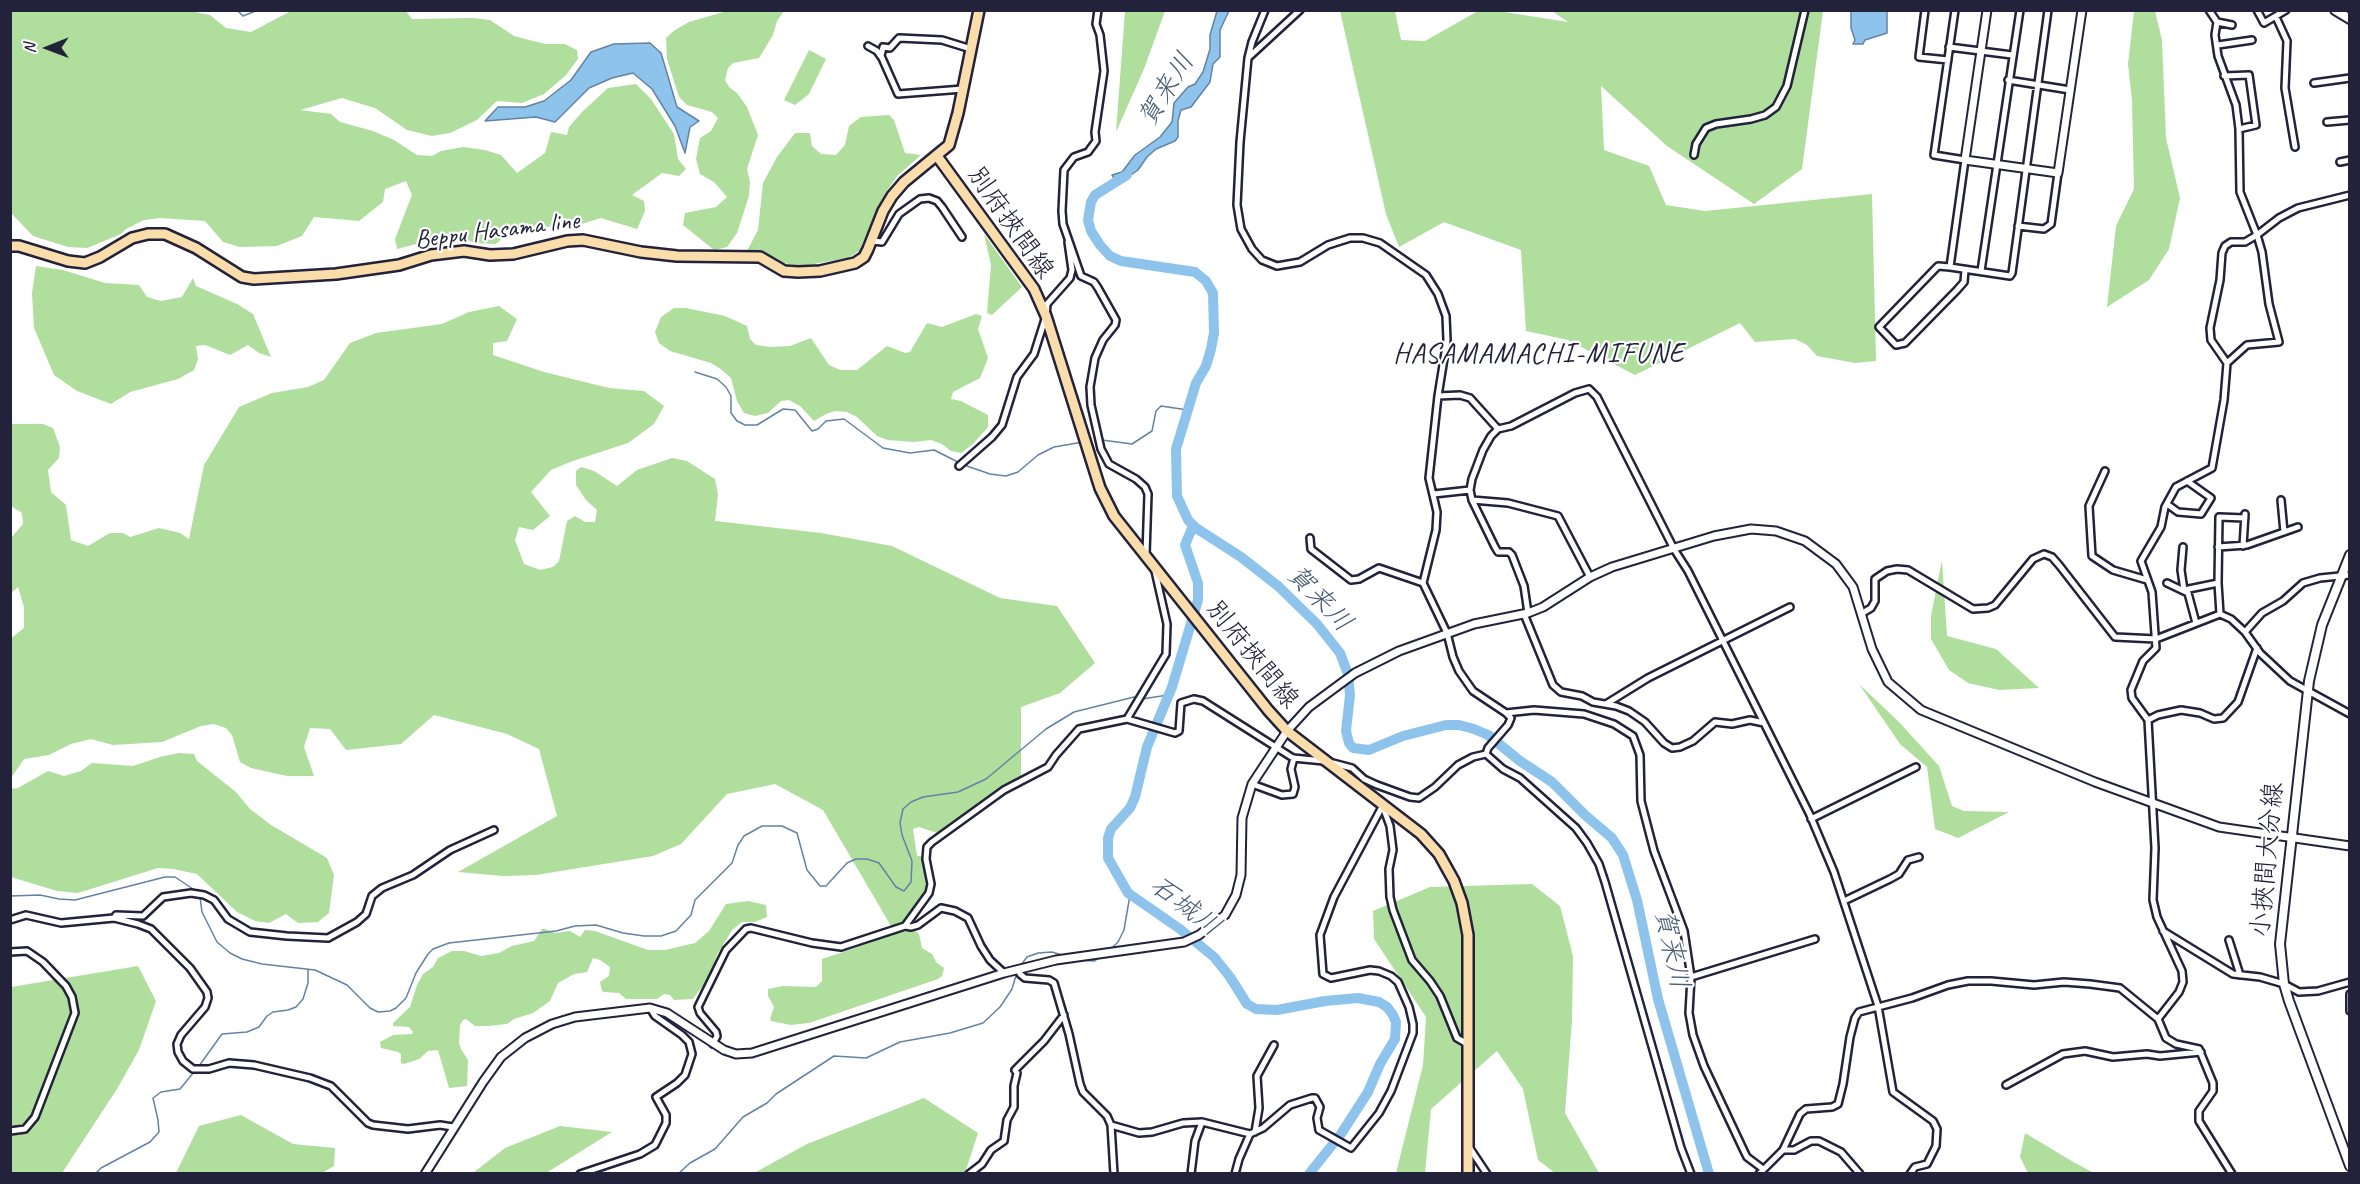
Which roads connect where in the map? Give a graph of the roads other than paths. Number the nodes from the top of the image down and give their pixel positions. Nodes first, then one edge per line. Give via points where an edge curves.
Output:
1 (979, 10) edge
2 (1098, 10) edge
3 (1265, 10) edge
4 (1300, 10) edge
5 (1805, 10) edge
6 (1925, 10) edge
7 (1955, 10) edge
8 (1987, 10) edge
9 (2020, 10) edge
10 (2048, 10) edge
11 (2082, 10) edge
12 (2209, 10) edge
13 (2257, 10) edge
14 (2286, 10) edge
15 (2338, 12) edge
16 (2276, 16) junction
17 (2349, 19) edge
18 (2217, 22) junction
19 (2232, 25) dead end
20 (2252, 40) dead end
21 (2218, 45) junction
22 (868, 46) dead end
23 (1950, 47) junction
24 (971, 49) junction
25 (1981, 51) junction
26 (881, 56) junction
27 (2012, 56) junction
28 (1248, 58) junction
29 (1948, 60) junction
30 (2224, 76) junction
31 (2349, 78) edge
32 (2008, 81) junction
33 (2314, 83) dead end
34 (2038, 85) junction
35 (963, 89) junction
36 (2070, 90) junction
37 (2349, 120) edge
38 (2327, 122) dead end
39 (2239, 129) junction
40 (2295, 147) dead end
41 (1694, 155) dead end
42 (937, 156) junction
43 (1965, 160) junction
44 (2349, 160) edge
45 (2340, 162) dead end
46 (1997, 165) junction
47 (2026, 169) junction
48 (2058, 173) junction
49 (2349, 195) edge
50 (2018, 226) junction
51 (1068, 236) junction
52 (2257, 236) junction
53 (962, 237) dead end
54 (872, 241) junction
55 (10, 246) edge
56 (1950, 267) junction
57 (1965, 270) junction
58 (1981, 271) junction
59 (1046, 316) junction
60 (2227, 363) junction
61 (1438, 396) junction
62 (1498, 429) junction
63 (958, 466) dead end
64 (2105, 471) dead end
65 (2187, 481) junction
66 (1470, 490) junction
67 (1434, 494) junction
68 (1472, 500) junction
69 (2281, 500) dead end
70 (2167, 504) junction
71 (2298, 527) dead end
72 (2284, 532) junction
73 (1310, 538) dead end
74 (2243, 546) junction
75 (2183, 547) dead end
76 (2218, 547) junction
77 (1674, 549) junction
78 (2349, 555) edge
79 (1146, 559) junction
80 (1155, 569) junction
81 (2349, 575) edge
82 (2340, 576) junction
83 (1590, 577) junction
84 (2147, 580) junction
85 (1423, 583) junction
86 (2167, 583) dead end
87 (2218, 583) junction
88 (2184, 590) junction
89 (1791, 607) dead end
90 (1526, 614) junction
91 (1862, 614) junction
92 (2220, 614) junction
93 (2196, 623) junction
94 (2245, 632) junction
95 (1447, 633) junction
96 (2156, 639) junction
97 (1723, 643) junction
98 (2257, 648) junction
99 (2307, 690) junction
100 (1605, 704) junction
101 (1506, 712) junction
102 (2349, 714) edge
103 (1127, 719) junction
104 (2148, 720) junction
105 (1764, 723) junction
106 (1287, 731) junction
107 (1276, 747) junction
108 (1487, 751) junction
109 (1294, 758) junction
110 (1324, 760) junction
111 (1916, 767) dead end
112 (1252, 784) junction
113 (2151, 803) junction
114 (1383, 805) junction
115 (1811, 819) junction
116 (494, 830) dead end
117 (2291, 838) junction
118 (2349, 846) edge
119 (1919, 857) dead end
120 (1844, 901) junction
121 (114, 918) junction
122 (10, 920) edge
123 (905, 926) junction
124 (2163, 931) junction
125 (1815, 939) dead end
126 (2229, 940) dead end
127 (10, 952) edge
128 (1019, 970) junction
129 (1004, 973) junction
130 (2240, 975) junction
131 (1691, 977) junction
132 (2349, 982) edge
133 (2284, 984) junction
134 (2349, 994) edge
135 (1878, 1006) junction
136 (650, 1008) junction
137 (2349, 1011) edge
138 (1064, 1015) junction
139 (2158, 1019) junction
140 (713, 1044) junction
141 (1274, 1045) dead end
142 (1469, 1045) junction
143 (2201, 1052) junction
144 (2006, 1085) dead end
145 (1202, 1122) junction
146 (1111, 1125) junction
147 (453, 1128) junction
148 (10, 1131) edge
149 (1253, 1133) junction
150 (1468, 1146) junction
151 (1783, 1150) junction
152 (2349, 1166) edge
153 (1761, 1171) edge
154 (425, 1173) edge
155 (580, 1173) edge
156 (969, 1173) edge
157 (1114, 1173) edge
158 (1191, 1173) edge
159 (1235, 1173) edge
160 (1468, 1173) edge
161 (1487, 1173) edge
162 (1691, 1173) edge
163 (1860, 1173) edge
164 (1910, 1173) edge
165 (2232, 1173) edge

1 - 24 main road, Beppu Hasama line
2 - 51 street via 1096,24 1104,71 1096,141 1064,170 1062,211
3 - 28 street
4 - 28 street
5 - 41 street via 1787,86 1776,106 1758,117 1706,128
6 - 29 street via 1919,57
7 - 23 street
8 - 25 street
9 - 27 street
10 - 34 street
11 - 36 street
12 - 18 street
13 - 16 street via 2264,23
14 - 16 street
15 - 17 main road
16 - 40 street via 2287,41 2285,88
18 - 19 street
18 - 21 street
20 - 21 street
21 - 30 street
22 - 26 street
23 - 25 street
23 - 29 street
24 - 26 street via 942,40 899,38 890,48 884,47
24 - 35 main road, Beppu Hasama line
25 - 27 street
25 - 43 street
26 - 35 street via 898,94
27 - 32 street
28 - 61 street via 1237,205 1241,229 1252,249 1262,260 1289,266 1328,245 1363,238 1380,243 1426,275 1446,316 1447,340
29 - 43 street via 1934,155
30 - 39 street via 2236,105
30 - 39 street via 2249,75 2256,125
31 - 33 street
32 - 34 street
32 - 46 street
34 - 36 street
34 - 47 street
35 - 42 main road, Beppu Hasama line via 949,145
36 - 48 street
37 - 38 street
39 - 52 street via 2240,192
42 - 54 main road, Beppu Hasama line via 892,196
42 - 59 main road, 別府挾間線 via 1034,289
43 - 46 street
43 - 56 street
44 - 45 street
46 - 47 street
46 - 58 street
47 - 48 street
47 - 50 street
48 - 50 street via 2051,224 2044,229
49 - 52 street via 2298,208
50 - 58 street via 2010,276
51 - 59 street via 1070,278 1047,304
51 - 79 street via 1081,276 1094,282 1116,320 1095,358 1091,405 1101,449 1109,464 1136,479 1148,494
52 - 60 street via 2245,242 2231,242 2222,254 2210,328 2211,340
52 - 60 street via 2279,342 2247,345
53 - 54 street via 937,201 929,198 920,199 899,214 882,242
54 - 55 main road, Beppu Hasama line via 864,257 855,263 820,271 784,271 760,257 677,256 583,240 513,254 464,251 336,274 254,279 242,277 165,234 132,238 85,263
56 - 57 street
56 - 57 street via 1938,266 1879,327 1896,345 1905,343 1958,290 1964,282
57 - 58 street
59 - 63 street via 1034,354 1014,384 1002,425
59 - 79 main road, 別府挾間線 via 1100,488 1114,516
60 - 65 street via 2212,468
61 - 62 street via 1470,398
61 - 67 street via 1430,469
62 - 66 street via 1483,450
62 - 77 street via 1589,389 1597,397
64 - 84 street via 2089,506 2092,556 2113,570
65 - 70 street via 2176,487
65 - 70 street via 2211,498 2201,514 2178,512
66 - 67 street
66 - 68 street
67 - 85 street via 1436,530
68 - 83 street via 1508,502 1558,516
68 - 90 street via 1498,552 1512,555 1524,586
69 - 72 street
70 - 84 street via 2161,527 2141,561
71 - 72 street
72 - 74 street
73 - 85 street via 1311,549 1351,580 1379,568
74 - 76 street
74 - 76 street via 2245,516 2219,517
75 - 88 street
76 - 87 street
77 - 83 street
77 - 91 street via 1751,528 1792,535 1836,564 1853,586
77 - 97 street
78 - 82 main road, 小挾間大分線
79 - 80 main road, 別府挾間線
80 - 103 street via 1167,624 1166,654
80 - 106 main road, 別府挾間線
81 - 82 street
82 - 94 street via 2303,584 2262,613
82 - 99 main road, 小挾間大分線 via 2322,625
83 - 90 street
84 - 96 street via 2152,591
85 - 95 street
86 - 88 street
87 - 88 street
87 - 92 street
88 - 93 street via 2191,600
89 - 97 street
90 - 95 street
90 - 100 street via 1553,685 1561,692
91 - 96 street via 1875,601 1875,579 1897,568 1908,570 1973,609 1988,608 2000,600 2033,560 2044,554 2059,565 2115,637
91 - 113 street via 1872,649 1888,682 1921,710
92 - 93 street
92 - 94 street
93 - 96 street
94 - 98 street
95 - 101 street via 1453,657 1473,691
95 - 106 street via 1371,663 1309,707
96 - 104 street via 2154,652 2143,661 2131,690 2132,698
97 - 100 street via 1648,678
97 - 105 street
98 - 99 street via 2279,671
98 - 104 street via 2238,702 2223,718 2181,710
99 - 102 street
99 - 117 main road, 小挾間大分線
100 - 105 street via 1637,717 1672,748 1693,741 1716,722
101 - 108 street via 1511,718 1508,725
101 - 131 street via 1584,714 1626,729 1633,736 1640,755 1641,801 1668,891 1681,918
103 - 107 street via 1170,733 1179,731 1181,703 1194,699
103 - 123 street via 1079,729 1048,767 1004,790 940,834 927,848 931,884 928,893
104 - 113 street
105 - 115 street
106 - 107 street
106 - 110 main road, 別府挾間線
107 - 109 street
107 - 112 street
108 - 110 street via 1458,765 1419,798 1377,785 1352,768
108 - 162 street via 1503,770 1520,778 1576,828 1599,864
109 - 110 street
109 - 112 street via 1293,794 1282,795
110 - 114 main road, 別府挾間線
111 - 115 street
112 - 128 street via 1242,818 1241,875 1236,895 1225,915 1210,929 1184,942 1056,960
113 - 117 street via 2219,827
113 - 124 street via 2155,848 2153,900
114 - 142 street via 1393,850 1389,897 1399,928 1412,960 1440,996 1457,1038
114 - 142 main road, 別府挾間線 via 1421,834 1439,854 1462,903 1468,935
114 - 149 street via 1334,897 1320,935 1323,974 1331,978 1370,970 1398,982 1409,1007 1413,1033 1391,1091 1351,1148 1319,1130 1320,1107 1315,1098 1290,1105
115 - 120 street
116 - 121 street via 382,888 372,896 366,914 328,938 250,932 228,919 214,900 191,893 164,897 143,916
117 - 118 street
117 - 133 main road, 小挾間大分線 via 2280,944
119 - 120 street via 1908,860 1899,874
120 - 135 street
121 - 122 street via 61,923 26,915
121 - 147 street via 151,929 190,968 207,992 205,1007 177,1044 183,1061 193,1069 229,1063 254,1065 331,1086 373,1125
123 - 129 street via 918,925 941,909 963,915 972,923 990,960
123 - 140 street via 841,947 746,929 726,950 698,1007 716,1032
124 - 130 street
124 - 139 street via 2182,971 2183,982
125 - 131 street
126 - 130 street
127 - 148 street via 27,951 43,962 66,986 75,1013 35,1117 25,1129
128 - 129 street
128 - 138 street via 1025,978 1054,983
129 - 140 street via 752,1053 736,1054
130 - 133 street
131 - 153 street via 1690,1025 1704,1066 1744,1151
132 - 133 street via 2299,992
133 - 152 main road, 小挾間大分線
134 - 137 street
135 - 139 street via 1968,981 2081,983 2120,988
135 - 151 street via 1859,1012 1855,1018 1838,1104 1806,1109 1795,1121
135 - 164 street via 1893,1092 1933,1121 1938,1135 1927,1164
136 - 140 street via 667,1013
136 - 147 street via 575,1017 525,1038 501,1057
136 - 155 street via 689,1042 692,1054 685,1075 656,1096 666,1123 655,1145 640,1154
138 - 146 street via 1083,1092
138 - 156 street via 1015,1070 1014,1107 1007,1120 1004,1141
139 - 143 street via 2166,1038
141 - 149 street via 1257,1076 1259,1108
142 - 150 main road, 別府挾間線
143 - 144 street via 2113,1057 2085,1051 2063,1054
143 - 165 street via 2213,1091 2199,1111 2199,1121
145 - 146 street via 1152,1132
145 - 149 street
145 - 158 street
146 - 157 street
147 - 154 street
149 - 159 street
150 - 160 main road, 別府挾間線
150 - 161 street
151 - 153 street
151 - 163 street via 1819,1141 1841,1152

